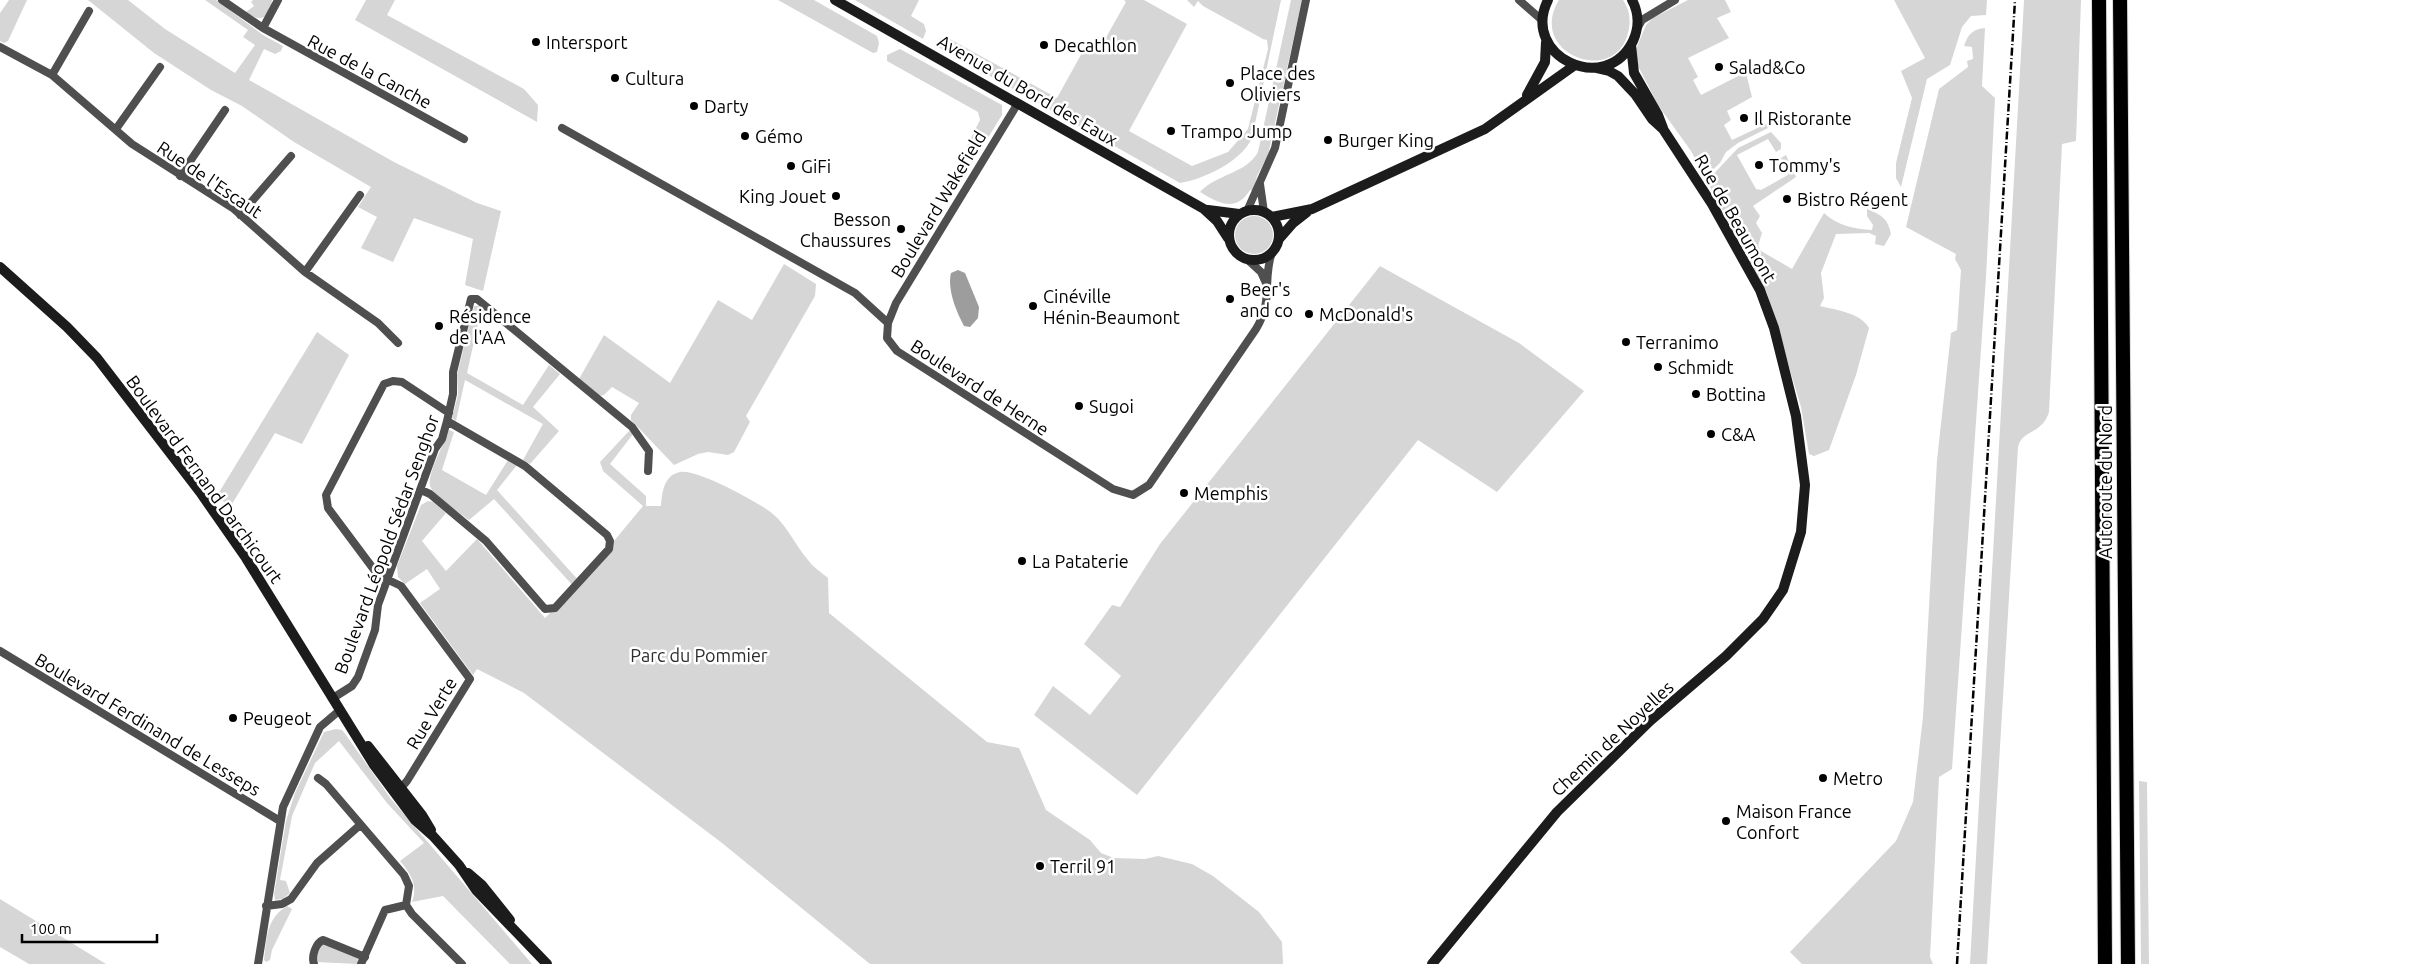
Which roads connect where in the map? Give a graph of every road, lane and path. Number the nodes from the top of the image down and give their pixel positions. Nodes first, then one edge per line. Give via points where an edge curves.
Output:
1 (222, 0) edge
2 (278, 0) edge
3 (835, 0) edge
4 (1306, 0) edge
5 (1520, 0) edge
6 (1548, 0) edge
7 (1632, 0) edge
8 (1675, 0) edge
9 (2099, 0) edge
10 (2120, 0) edge
11 (89, 11) dead end
12 (1543, 20) junction
13 (263, 28) junction
14 (1637, 29) junction
15 (1546, 38) junction
16 (1631, 45) junction
17 (0, 47) edge
18 (1574, 65) junction
19 (160, 67) dead end
20 (1596, 68) junction
21 (52, 75) junction
22 (1018, 103) junction
23 (1522, 103) junction
24 (225, 110) dead end
25 (562, 128) dead end
26 (116, 129) junction
27 (1664, 130) junction
28 (464, 139) dead end
29 (291, 156) dead end
30 (180, 176) junction
31 (1260, 180) junction
32 (360, 195) dead end
33 (1204, 209) junction
34 (1312, 209) junction
35 (1243, 213) junction
36 (240, 214) junction
37 (1268, 214) junction
38 (1228, 238) junction
39 (1279, 239) junction
40 (1272, 252) junction
41 (1248, 260) junction
42 (0, 267) edge
43 (305, 272) junction
44 (1267, 285) junction
45 (888, 323) junction
46 (398, 344) dead end
47 (449, 413) junction
48 (447, 422) junction
49 (648, 471) dead end
50 (421, 490) junction
51 (1800, 532) joint
52 (388, 579) junction
53 (0, 651) edge
54 (333, 698) junction
55 (340, 710) junction
56 (318, 778) dead end
57 (398, 791) junction
58 (280, 821) junction
59 (360, 825) junction
60 (406, 905) junction
61 (266, 906) junction
62 (363, 960) edge
63 (258, 964) edge
64 (314, 964) edge
65 (462, 964) edge
66 (547, 964) edge
67 (1432, 964) edge
68 (2106, 964) edge
69 (2128, 964) edge

1 - 13 street, Rue de la Canche
2 - 13 street
3 - 22 street, Avenue du Bord des Eaux
4 - 31 street via 1275,148
5 - 12 street
6 - 12 street
7 - 14 street via 1637,12
8 - 14 street via 1642,20
9 - 68 highway, Autoroute du Nord
10 - 69 highway, Autoroute du Nord
11 - 21 street
12 - 15 street
13 - 28 street, Rue de la Canche
14 - 16 street
15 - 18 street via 1553,50
15 - 23 street via 1545,62
16 - 20 street via 1616,60
16 - 27 street, Rue de Beaumont via 1634,73
17 - 21 street, Rue de l'Escaut
18 - 20 street, Rue de Beaumont
18 - 23 street
19 - 26 street
20 - 27 street, Rue de Beaumont via 1618,76
21 - 26 street, Rue de l'Escaut
22 - 33 street, Avenue du Bord des Eaux
22 - 45 street, Boulevard Wakefield via 898,298
23 - 34 street via 1485,129
24 - 30 street
25 - 45 street via 855,293
26 - 30 street, Rue de l'Escaut via 132,144
27 - 51 street, Rue de Beaumont via 1745,260 1774,328 1800,445 1805,485
29 - 36 street
30 - 36 street, Rue de l'Escaut
31 - 35 street
31 - 37 street
32 - 43 street
33 - 35 street, Avenue du Bord des Eaux via 1220,214
33 - 38 street, Avenue du Bord des Eaux
34 - 37 street
34 - 39 street
35 - 37 street
35 - 38 street via 1230,225
36 - 43 street, Rue de l'Escaut
37 - 39 street via 1277,224
38 - 41 street via 1235,252
39 - 40 street
40 - 41 street via 1261,259
40 - 44 street, Boulevard de Herne
41 - 44 street
42 - 54 street, Boulevard Fernand Darchicourt via 97,358 142,416 246,558
43 - 46 street, Rue de l'Escaut via 378,323
44 - 45 street, Boulevard de Herne via 1266,308 1256,329 1154,478 1144,490 1132,495 1113,490 897,351 887,338
47 - 48 street, Boulevard Léopold Sédar Senghor
47 - 49 street, Boulevard Léopold Sédar Senghor via 454,394 452,372 469,302 475,298 632,427 649,451
47 - 52 street via 402,382 387,382 326,495 328,508 376,573
48 - 50 street, Boulevard Léopold Sédar Senghor
48 - 50 street via 536,474 608,535 610,549 555,608 545,609 486,541
50 - 52 street, Boulevard Léopold Sédar Senghor
51 - 67 street, Chemin de Noyelles via 1784,590 1763,619 1726,656 1650,721 1557,812
52 - 54 street, Boulevard Léopold Sédar Senghor via 358,677 352,686
52 - 57 street, Rue Verte via 401,586 470,679
53 - 58 street, Boulevard Ferdinand de Lesseps
54 - 55 street, Boulevard Fernand Darchicourt
55 - 57 street, Boulevard Fernand Darchicourt via 382,761
55 - 58 street via 320,727 285,802
56 - 59 street
57 - 66 street, Boulevard Fernand Darchicourt via 422,815 434,836 459,865 500,905 517,931
58 - 61 street
59 - 60 street via 407,879
59 - 61 street via 317,863 291,900
60 - 62 street via 385,910
60 - 65 street
61 - 63 street
62 - 64 street via 323,940 312,956

